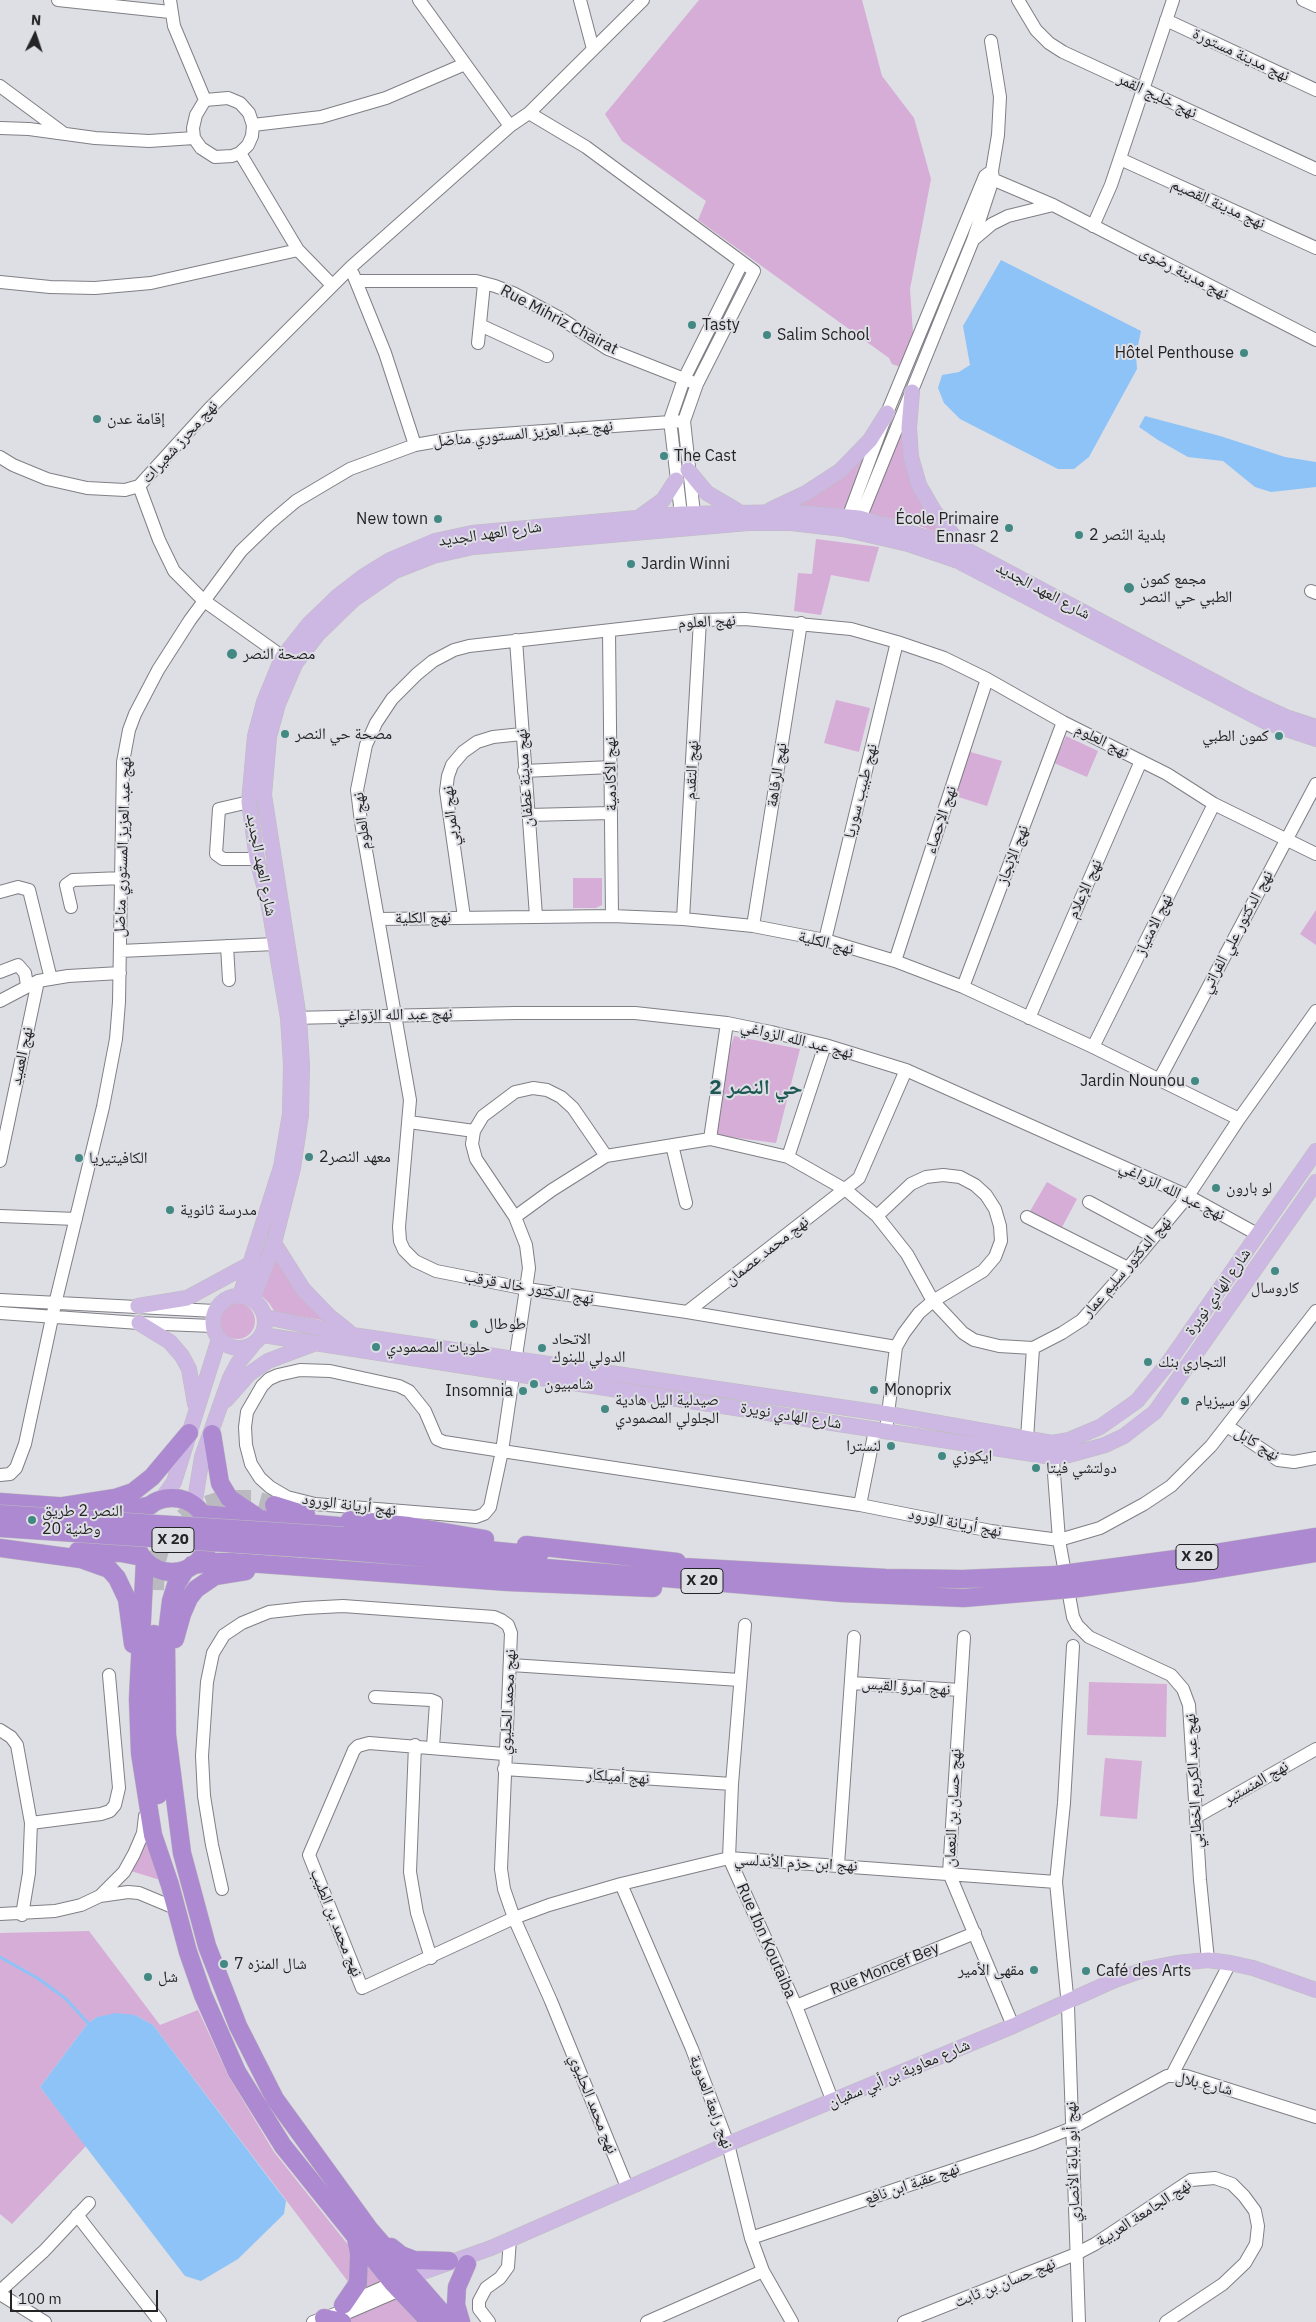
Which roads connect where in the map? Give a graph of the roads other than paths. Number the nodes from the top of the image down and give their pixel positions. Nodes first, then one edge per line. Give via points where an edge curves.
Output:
1 (58, 0) edge
2 (419, 0) edge
3 (580, 0) edge
4 (643, 0) edge
5 (1018, 0) edge
6 (1173, 0) edge
7 (1303, 0) edge
8 (170, 6) edge
9 (1316, 6) edge
10 (1166, 20) junction
11 (991, 41) dead end
12 (593, 49) junction
13 (465, 64) junction
14 (0, 88) edge
15 (1143, 90) junction
16 (1316, 90) edge
17 (205, 100) junction
18 (529, 113) junction
19 (253, 125) junction
20 (510, 126) junction
21 (0, 128) edge
22 (64, 134) junction
23 (194, 138) junction
24 (240, 152) junction
25 (1120, 159) junction
26 (1316, 169) edge
27 (990, 176) junction
28 (1053, 205) junction
29 (1093, 226) junction
30 (973, 240) junction
31 (1316, 248) edge
32 (298, 250) junction
33 (742, 263) junction
34 (351, 267) junction
35 (356, 281) junction
36 (0, 282) edge
37 (484, 284) junction
38 (332, 285) junction
39 (480, 325) junction
40 (1316, 340) edge
41 (478, 343) dead end
42 (547, 356) dead end
43 (684, 378) junction
44 (697, 384) junction
45 (912, 392) junction
46 (887, 413) junction
47 (670, 420) junction
48 (684, 421) junction
49 (415, 445) junction
50 (0, 456) edge
51 (688, 470) junction
52 (676, 480) junction
53 (139, 486) junction
54 (737, 511) junction
55 (768, 511) junction
56 (639, 518) junction
57 (688, 521) junction
58 (851, 524) junction
59 (963, 548) junction
60 (203, 600) junction
61 (700, 620) junction
62 (801, 624) junction
63 (609, 631) junction
64 (516, 640) junction
65 (897, 642) junction
66 (288, 661) junction
67 (987, 679) junction
68 (1063, 722) junction
69 (1316, 727) edge
70 (522, 734) junction
71 (1316, 739) edge
72 (1141, 761) junction
73 (610, 768) junction
74 (524, 771) junction
75 (1316, 784) edge
76 (249, 802) junction
77 (1214, 804) junction
78 (611, 813) junction
79 (528, 815) junction
80 (1287, 839) junction
81 (1316, 854) edge
82 (257, 859) junction
83 (122, 878) junction
84 (0, 892) edge
85 (71, 907) dead end
86 (536, 916) junction
87 (612, 916) junction
88 (464, 917) junction
89 (378, 919) junction
90 (683, 919) junction
91 (753, 926) junction
92 (825, 940) junction
93 (275, 944) junction
94 (227, 946) junction
95 (120, 951) junction
96 (894, 962) junction
97 (0, 972) edge
98 (120, 973) junction
99 (52, 979) junction
100 (229, 980) dead end
101 (33, 983) junction
102 (963, 987) junction
103 (0, 1001) edge
104 (1316, 1011) edge
105 (396, 1015) junction
106 (294, 1018) junction
107 (1029, 1018) junction
108 (727, 1022) junction
109 (825, 1045) junction
110 (1094, 1047) junction
111 (906, 1070) junction
112 (1159, 1080) junction
113 (1239, 1119) junction
114 (409, 1122) junction
115 (474, 1131) junction
116 (710, 1138) junction
117 (672, 1145) junction
118 (1316, 1150) edge
119 (606, 1156) junction
120 (788, 1157) junction
121 (0, 1161) edge
122 (1316, 1182) edge
123 (846, 1190) junction
124 (1188, 1196) junction
125 (1090, 1202) dead end
126 (686, 1203) dead end
127 (0, 1216) edge
128 (877, 1216) junction
129 (515, 1217) junction
130 (1027, 1217) dead end
131 (76, 1219) junction
132 (1257, 1234) junction
133 (1154, 1237) junction
134 (274, 1243) junction
135 (250, 1264) junction
136 (1128, 1268) junction
137 (527, 1289) junction
138 (246, 1298) junction
139 (0, 1300) edge
140 (933, 1301) junction
141 (138, 1306) junction
142 (54, 1310) junction
143 (1316, 1311) edge
144 (687, 1312) junction
145 (0, 1313) edge
146 (266, 1317) junction
147 (138, 1323) junction
148 (216, 1325) junction
149 (352, 1334) junction
150 (258, 1340) junction
151 (318, 1343) junction
152 (896, 1347) junction
153 (1033, 1348) junction
154 (515, 1366) junction
155 (219, 1410) junction
156 (196, 1412) junction
157 (888, 1414) junction
158 (1227, 1426) junction
159 (880, 1430) junction
160 (189, 1433) junction
161 (212, 1434) junction
162 (1027, 1439) junction
163 (1052, 1450) junction
164 (502, 1451) junction
165 (1316, 1458) edge
166 (0, 1475) edge
167 (0, 1502) edge
168 (156, 1502) junction
169 (274, 1505) tunnel mouth
170 (860, 1505) junction
171 (64, 1506) junction
172 (198, 1510) junction
173 (0, 1514) edge
174 (259, 1519) junction
175 (0, 1528) edge
176 (1316, 1537) edge
177 (1059, 1540) junction
178 (497, 1542) junction
179 (345, 1543) junction
180 (0, 1548) edge
181 (1316, 1553) edge
182 (144, 1559) junction
183 (1316, 1563) edge
184 (189, 1567) junction
185 (746, 1571) junction
186 (366, 1572) junction
187 (1193, 1573) junction
188 (1079, 1580) junction
189 (1057, 1582) junction
190 (155, 1590) tunnel mouth
191 (842, 1593) junction
192 (745, 1625) dead end
193 (854, 1637) dead end
194 (964, 1637) dead end
195 (1073, 1646) dead end
196 (511, 1665) junction
197 (109, 1674) dead end
198 (740, 1680) junction
199 (852, 1683) junction
200 (960, 1690) junction
201 (375, 1697) dead end
202 (138, 1699) junction
203 (166, 1702) junction
204 (0, 1730) edge
205 (415, 1745) junction
206 (433, 1747) junction
207 (1316, 1749) edge
208 (504, 1754) junction
209 (504, 1769) junction
210 (144, 1779) junction
211 (732, 1784) junction
212 (1196, 1817) junction
213 (31, 1823) junction
214 (729, 1858) junction
215 (838, 1866) junction
216 (949, 1872) junction
217 (1056, 1882) junction
218 (621, 1884) junction
219 (170, 1885) junction
220 (222, 1889) dead end
221 (100, 1896) junction
222 (175, 1908) junction
223 (0, 1914) edge
224 (22, 1915) junction
225 (514, 1918) junction
226 (975, 1933) junction
227 (432, 1958) junction
228 (1208, 1960) junction
229 (1230, 1963) junction
230 (1313, 1985) edge
231 (362, 1988) joint
232 (1067, 2001) junction
233 (796, 2006) junction
234 (1013, 2026) junction
235 (1172, 2075) junction
236 (833, 2102) junction
237 (1316, 2117) edge
238 (1072, 2128) junction
239 (728, 2144) junction
240 (627, 2187) junction
241 (89, 2203) dead end
242 (77, 2215) junction
243 (363, 2234) junction
244 (751, 2238) junction
245 (510, 2239) junction
246 (1076, 2254) junction
247 (458, 2262) junction
248 (763, 2271) junction
249 (405, 2284) junction
250 (0, 2293) edge
251 (331, 2316) edge
252 (45, 2322) edge
253 (160, 2322) edge
254 (430, 2322) edge
255 (450, 2322) edge
256 (461, 2322) edge
257 (489, 2322) edge
258 (647, 2322) edge
259 (792, 2322) edge
260 (904, 2322) edge
261 (1079, 2322) edge
262 (1166, 2322) edge

1 - 8 street
2 - 13 street
3 - 12 street
4 - 12 street, نهج محرز شعيرات
5 - 15 street, نهج خليج القمر via 1031,23 1049,43
6 - 10 street
7 - 9 street
8 - 17 street via 174,26
10 - 15 street
10 - 16 street, نهج مدينة مستورة
11 - 27 street via 1000,97 998,135
12 - 18 street, نهج محرز شعيرات
13 - 19 street via 386,98 322,117
13 - 20 street
14 - 22 street
15 - 25 street
15 - 26 street, نهج خليج القمر
17 - 19 street via 228,98 240,103 249,113
17 - 23 street via 196,115
18 - 20 street, نهج محرز شعيرات
18 - 33 street via 586,147
19 - 24 street via 250,140
20 - 34 street, نهج محرز شعيرات
21 - 22 street
22 - 23 street via 149,140
23 - 24 street via 201,148 215,157
24 - 32 street
25 - 29 street
25 - 31 street, نهج مدينة القصيم
27 - 28 street, نهج مدينة رضوى
27 - 30 street
27 - 46 street
28 - 29 street, نهج مدينة رضوى
28 - 30 street via 1008,216
29 - 40 street, نهج مدينة رضوى
30 - 45 street
32 - 36 street via 151,283 50,288
32 - 38 street
33 - 43 street
33 - 44 street via 754,271
34 - 35 street
34 - 38 street, نهج محرز شعيرات
35 - 37 street, Rue Mihriz Chairat via 476,281
35 - 49 street via 385,353
37 - 39 street
37 - 43 street, Rue Mihriz Chairat via 513,293 608,349
38 - 53 street, نهج محرز شعيرات via 208,408
39 - 41 street
39 - 42 street
43 - 44 street, Rue Mihriz Chairat
43 - 47 street
44 - 48 street
45 - 58 street
45 - 59 main road via 911,457 920,485 934,511
46 - 55 main road via 870,440 840,471 806,493
46 - 58 street
47 - 48 street, نهج عبد العزيز المستوري مناضل
47 - 49 street, نهج عبد العزيز المستوري مناضل via 460,437
47 - 52 street
48 - 51 street
49 - 60 street, نهج عبد العزيز المستوري مناضل via 350,469 296,501 241,551
50 - 53 street via 13,465 47,478 87,488 125,490
51 - 54 main road via 708,493
51 - 57 street
52 - 56 main road via 663,500
52 - 57 street
53 - 60 street, نهج محرز شعيرات via 174,571
54 - 55 main road, شارع العهد الجديد
54 - 57 main road, شارع العهد الجديد
55 - 58 main road, شارع العهد الجديد
56 - 57 main road, شارع العهد الجديد
56 - 66 main road, شارع العهد الجديد via 472,534 435,541 412,550 364,576 338,596 309,624
57 - 58 main road, شارع العهد الجديد
57 - 66 main road, شارع العهد الجديد via 474,547 433,556 396,570 370,586
58 - 59 main road, شارع العهد الجديد
58 - 71 main road, شارع العهد الجديد via 958,560 1268,723
59 - 69 main road, شارع العهد الجديد via 1241,696
60 - 66 street, نهج محرز شعيرات
60 - 83 street, نهج عبد العزيز المستوري مناضل via 158,670 129,730 123,762
61 - 62 street, نهج العلوم via 745,619
61 - 63 street, نهج العلوم
61 - 90 street, نهج التقدم
62 - 65 street, نهج العلوم via 851,629
62 - 91 street, نهج الرفاهة
63 - 64 street, نهج العلوم
63 - 73 street, نهج الأكادمية
64 - 70 street, نهج مدينة غطفان
64 - 89 street, نهج العلوم via 469,646 433,661 392,699 376,723 366,745 357,790
65 - 67 street, نهج العلوم via 944,658
65 - 92 street, نهج طبيب سوريا
66 - 76 main road, شارع العهد الجديد via 264,702 255,736
66 - 106 main road, شارع العهد الجديد via 269,736 264,795
67 - 68 street, نهج العلوم
67 - 96 street, نهج الإحصاء
68 - 72 street, نهج العلوم
68 - 102 street, نهج الإنجاز
70 - 74 street, نهج مدينة غطفان
70 - 88 street, نهج المربي via 477,742 463,752 448,776 446,790
72 - 77 street, نهج العلوم
72 - 107 street, نهج الإعلام
73 - 74 street
73 - 78 street, نهج الأكادمية
74 - 79 street, نهج مدينة غطفان
75 - 80 street, نهج الدكتور علي الفراتي
76 - 82 main road, شارع العهد الجديد
76 - 82 street via 219,809 216,854 223,860
77 - 80 street, نهج العلوم
77 - 110 street, نهج الامتياز
78 - 79 street
78 - 87 street, نهج الأكادمية
79 - 86 street, نهج مدينة غطفان
80 - 81 street, نهج العلوم
80 - 112 street, نهج الدكتور علي الفراتي
82 - 93 main road, شارع العهد الجديد
83 - 85 street via 73,880 66,885
83 - 95 street, نهج عبد العزيز المستوري مناضل
84 - 99 street via 18,887 29,890
86 - 87 street, نهج الكلية
86 - 88 street, نهج الكلية
87 - 90 street, نهج الكلية
88 - 89 street, نهج الكلية
89 - 105 street, نهج العلوم
90 - 91 street, نهج الكلية
91 - 92 street, نهج الكلية
92 - 96 street, نهج الكلية
93 - 94 street
93 - 106 main road, شارع العهد الجديد
94 - 95 street
94 - 100 street
95 - 98 street, نهج عبد العزيز المستوري مناضل
96 - 102 street, نهج الكلية
97 - 101 street via 18,965
98 - 99 street
98 - 131 street, نهج عبد العزيز المستوري مناضل via 116,1039 104,1107
99 - 101 street
101 - 103 street
101 - 121 street, نهج العميد
102 - 107 street, نهج الكلية
104 - 113 street, نهج الدكتور سليم عمار
105 - 106 street, نهج عبد الله الزواغي
105 - 108 street, نهج عبد الله الزواغي via 635,1013
105 - 114 street, نهج الدكتور خالد قرقب via 410,1100
106 - 134 main road, شارع العهد الجديد via 302,1065 300,1115 293,1168
106 - 135 main road, شارع العهد الجديد via 290,1114 281,1167
107 - 110 street, نهج الكلية
108 - 109 street, نهج عبد الله الزواغي
108 - 116 street
109 - 111 street, نهج عبد الله الزواغي
109 - 120 street
110 - 112 street, نهج الكلية
111 - 123 street, نهج محمد عصمان via 858,1178
111 - 124 street, نهج عبد الله الزواغي
112 - 113 street, نهج الكلية
113 - 124 street, نهج الدكتور سليم عمار
114 - 115 street
114 - 137 street, نهج الدكتور خالد قرقب via 399,1227 404,1250 414,1261 436,1271
115 - 119 street via 483,1116 514,1092 533,1088 547,1090 573,1108
115 - 129 street via 472,1144 476,1159
116 - 117 street
116 - 120 street
117 - 119 street
117 - 126 street
118 - 132 main road, شارع الهادي نويرة
119 - 129 street
120 - 123 street
122 - 163 main road, شارع الهادي نويرة via 1156,1412 1105,1444 1069,1455
123 - 128 street
123 - 144 street, نهج محمد عصمان
124 - 132 street, نهج عبد الله الزواغي
124 - 133 street, نهج الدكتور سليم عمار
125 - 133 street
127 - 131 street
128 - 140 street via 906,1254
128 - 140 street via 911,1184 926,1177 960,1177 986,1195 1000,1226 1001,1241 995,1257 983,1271
129 - 137 street via 526,1245
130 - 136 street
131 - 142 street, نهج عبد العزيز المستوري مناضل
132 - 163 main road, شارع الهادي نويرة via 1168,1363 1137,1401 1100,1427
133 - 136 street, نهج الدكتور سليم عمار
134 - 138 main road, شارع العهد الجديد
134 - 149 main road via 303,1289
135 - 138 main road, شارع العهد الجديد
135 - 141 main road via 187,1298
136 - 153 street, نهج الدكتور سليم عمار via 1082,1320
137 - 144 street, نهج الدكتور خالد قرقب
137 - 154 street
138 - 146 main road via 261,1307
138 - 148 main road via 225,1300
139 - 142 street
140 - 152 street via 919,1314
140 - 153 street via 963,1333 974,1340 999,1346
141 - 142 street
141 - 148 street
142 - 145 street
142 - 147 street
142 - 166 street, نهج عبد العزيز المستوري مناضل via 21,1460 10,1474
143 - 158 street, نهج أريانة الورود
144 - 152 street, نهج الدكتور خالد قرقب
146 - 149 main road, شارع الهادي نويرة
146 - 150 main road
147 - 148 street
147 - 156 main road via 170,1342 182,1356 189,1370
148 - 150 main road via 226,1345 235,1349 244,1349
148 - 156 main road
149 - 154 main road, شارع الهادي نويرة
150 - 151 main road, شارع الهادي نويرة
150 - 155 main road via 234,1371
151 - 154 main road, شارع الهادي نويرة
151 - 155 main road via 268,1360 248,1374
152 - 157 street
153 - 162 street
154 - 157 main road, شارع الهادي نويرة
154 - 159 main road, شارع الهادي نويرة
154 - 164 street, نهج أريانة الورود
155 - 161 main road
156 - 160 main road
157 - 159 street
157 - 162 main road, شارع الهادي نويرة
158 - 165 street, نهج كابل via 1278,1460 1294,1462
158 - 177 street, نهج أريانة الورود via 1171,1486 1100,1528
159 - 163 main road, شارع الهادي نويرة
159 - 170 street
160 - 168 main road via 174,1482
160 - 171 highway via 152,1477 133,1492 102,1501
161 - 172 main road via 202,1457
161 - 174 highway via 220,1483 229,1498
162 - 163 main road, شارع الهادي نويرة
163 - 177 street, نهج عبد الكريم الخطابي
164 - 164 street, نهج أريانة الورود via 437,1439 425,1410 409,1391 380,1380 330,1371 300,1370 269,1379 254,1398 247,1412 245,1427 246,1445 260,1478 287,1497 324,1505 476,1517 490,1507
164 - 170 street, نهج أريانة الورود
167 - 171 highway
168 - 171 highway via 127,1511
168 - 172 highway via 173,1498 184,1500
168 - 182 highway via 142,1513 137,1523 136,1541
169 - 178 highway via 302,1515 409,1526
170 - 177 street, نهج أريانة الورود via 991,1531
172 - 174 highway
172 - 184 highway via 207,1525 208,1542 201,1558
173 - 179 highway, X 20, bridge
174 - 178 highway
175 - 179 highway, X 20, bridge
176 - 188 highway, X 20
177 - 212 street, نهج عبد الكريم الخطابي via 1073,1617 1082,1632 1171,1675 1183,1688 1190,1705
178 - 185 highway
179 - 185 highway, X 20
179 - 191 highway, X 20
180 - 182 highway via 121,1553
180 - 202 highway via 81,1558 109,1570 117,1578 127,1600
181 - 187 highway, X 20
182 - 184 highway via 164,1571
182 - 202 highway
183 - 187 highway
184 - 186 highway via 234,1562
184 - 203 highway via 176,1585 170,1601
185 - 189 highway, X 20
186 - 191 highway via 547,1584
186 - 203 highway via 240,1572 215,1576 206,1581 189,1598 182,1614 173,1644
187 - 188 highway, X 20
188 - 189 highway, X 20, bridge
189 - 191 highway, X 20 via 964,1598
190 - 219 highway via 152,1726
192 - 198 street, Rue Ibn Koutaiba
193 - 199 street
194 - 200 street, نهج حسان بن النعمان
195 - 217 street, نهج أبو لبابة الأنصاري
196 - 198 street
196 - 208 street, نهج محمد الحليوي
196 - 220 street, نهج محمد الحليوي via 511,1633 508,1625 494,1617 343,1606 305,1608 270,1612 242,1623 224,1635 213,1653 207,1682 202,1756 204,1796
197 - 213 street via 119,1788 115,1805 101,1814
198 - 211 street, Rue Ibn Koutaiba
199 - 200 street, نهج امرؤ القيس
199 - 215 street
200 - 216 street, نهج حسان بن النعمان
201 - 206 street via 436,1702
202 - 210 highway
203 - 243 highway via 173,1793 182,1853 195,1904 224,1990 242,2034 276,2099
204 - 213 street via 12,1737 17,1745
205 - 206 street, نهج محمد بن الطيب
205 - 227 street via 410,1872 417,1913
205 - 231 street, نهج محمد بن الطيب via 369,1743 354,1750 309,1855
206 - 208 street, نهج محمد بن الطيب
207 - 212 street, نهج المنستير
208 - 209 street, نهج محمد الحليوي
209 - 211 street, نهج أميلكار
209 - 225 street, نهج محمد الحليوي via 501,1869
210 - 219 highway via 153,1835
210 - 221 street via 143,1833 124,1872
211 - 214 street, Rue Ibn Koutaiba
212 - 228 street, نهج عبد الكريم الخطابي
213 - 224 street via 29,1873
214 - 215 street, نهج ابن حزم الأندلسي
214 - 218 street, نهج ابن حزم الأندلسي
214 - 233 street, Rue Ibn Koutaiba
215 - 216 street, نهج ابن حزم الأندلسي
216 - 217 street, نهج ابن حزم الأندلسي
216 - 226 street, نهج حسان بن النعمان
217 - 232 street, نهج أبو لبابة الأنصاري
218 - 225 street, نهج ابن حزم الأندلسي
218 - 239 street, نهج رابعة العدوية via 692,2048
219 - 222 highway
221 - 222 street via 139,1893
221 - 224 street via 81,1905
222 - 243 highway via 203,1995 237,2072 283,2146
223 - 224 street
225 - 227 street, نهج ابن حزم الأندلسي
225 - 240 street, نهج محمد الحليوي
226 - 233 street, Rue Moncef Bey
226 - 234 street, نهج حسان بن النعمان
227 - 231 street, نهج ابن حزم الأندلسي
228 - 229 main road, شارع معاوية بن أبي سفيان
228 - 232 main road, شارع معاوية بن أبي سفيان via 1146,1969
229 - 230 main road, شارع معاوية بن أبي سفيان
229 - 235 street
232 - 234 main road, شارع معاوية بن أبي سفيان
232 - 238 street, نهج أبو لبابة الأنصاري
233 - 236 street, Rue Ibn Koutaiba
234 - 236 main road, شارع معاوية بن أبي سفيان
235 - 237 street, شارع بلال via 1186,2076
235 - 238 street, شارع بلال
236 - 239 main road, شارع معاوية بن أبي سفيان
238 - 244 street, نهج عقبة ابن نافع
238 - 246 street, نهج أبو لبابة الأنصاري
239 - 240 main road, شارع معاوية بن أبي سفيان
239 - 244 street, نهج رابعة العدوية
240 - 245 main road, شارع معاوية بن أبي سفيان
241 - 242 street
242 - 250 street
242 - 253 street
243 - 247 highway via 414,2260
243 - 249 highway
243 - 251 highway via 358,2283
244 - 248 street, نهج رابعة العدوية
245 - 247 main road, شارع معاوية بن أبي سفيان
245 - 257 street via 508,2267 486,2288 479,2301 479,2309
246 - 260 street, نهج حسان بن ثابت
246 - 261 street, نهج أبو لبابة الأنصاري
246 - 262 street, نهج الجامعة العربية via 1191,2180 1215,2178 1232,2184 1255,2211 1258,2226 1256,2244 1245,2263 1223,2284
247 - 249 main road, شارع معاوية بن أبي سفيان
247 - 256 highway via 456,2305
248 - 258 street
248 - 259 street, نهج رابعة العدوية
249 - 251 street
249 - 254 highway
249 - 255 highway
250 - 252 street

